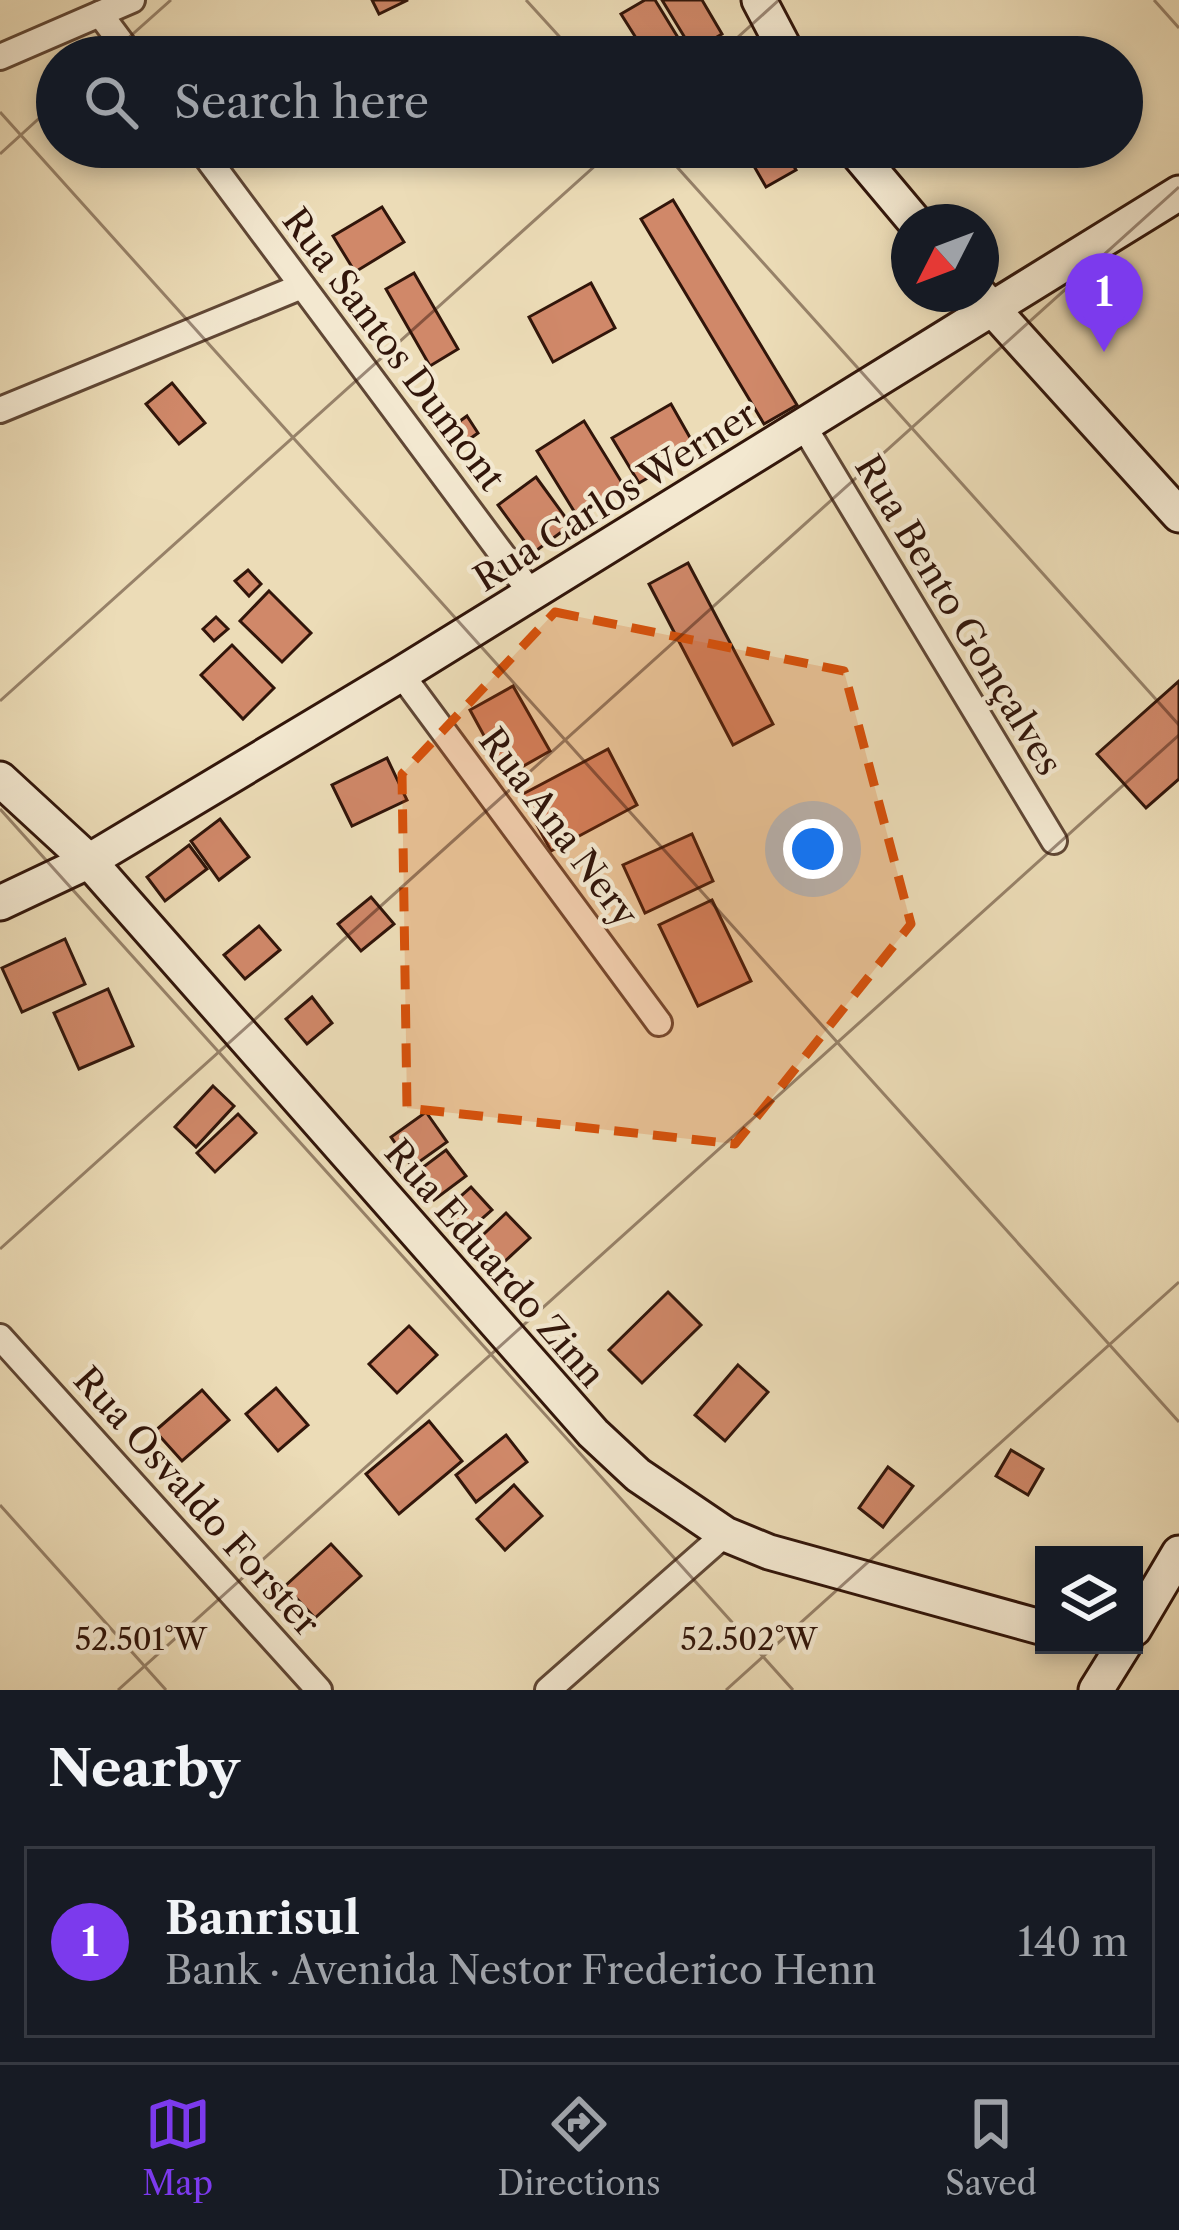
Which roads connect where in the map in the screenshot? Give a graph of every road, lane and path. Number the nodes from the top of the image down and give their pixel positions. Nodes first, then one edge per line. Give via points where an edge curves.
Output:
1 (132, 0) edge
2 (759, 0) edge
3 (100, 14) junction
4 (49, 36) edge
5 (116, 36) edge
6 (778, 36) edge
7 (36, 42) edge
8 (0, 57) edge
9 (215, 168) edge
10 (870, 168) edge
11 (1179, 193) edge
12 (900, 204) edge
13 (302, 286) junction
14 (999, 293) edge
15 (969, 312) edge
16 (995, 312) edge
17 (0, 410) edge
18 (803, 425) junction
19 (1179, 515) edge
20 (531, 593) junction
21 (400, 674) junction
22 (0, 779) edge
23 (1054, 841) dead end
24 (89, 861) junction
25 (0, 903) edge
26 (659, 1023) dead end
27 (0, 1337) edge
28 (725, 1534) junction
29 (1179, 1553) edge
30 (1143, 1608) edge
31 (1035, 1626) edge
32 (1115, 1654) edge
33 (319, 1690) edge
34 (548, 1690) edge
35 (1096, 1690) edge

1 - 3 street
2 - 6 street
3 - 4 street
3 - 5 street
7 - 8 street
9 - 13 street, Rua Santos Dumont
10 - 12 street
11 - 14 street, Rua Carlos Werner
13 - 17 street
13 - 20 street, Rua Santos Dumont
15 - 18 street, Rua Carlos Werner
16 - 19 street
18 - 20 street, Rua Carlos Werner
18 - 23 street, Rua Bento Gonçalves
20 - 21 street, Rua Carlos Werner
21 - 24 street, Rua Carlos Werner
21 - 26 street, Rua Ana Nery
22 - 24 street, Rua Eduardo Zinn
24 - 25 street, Rua Carlos Werner
24 - 28 street, Rua Eduardo Zinn via 593,1433
27 - 33 street, Rua Osvaldo Forster
28 - 31 street, Rua Eduardo Zinn
28 - 34 street
29 - 30 street
32 - 35 street

